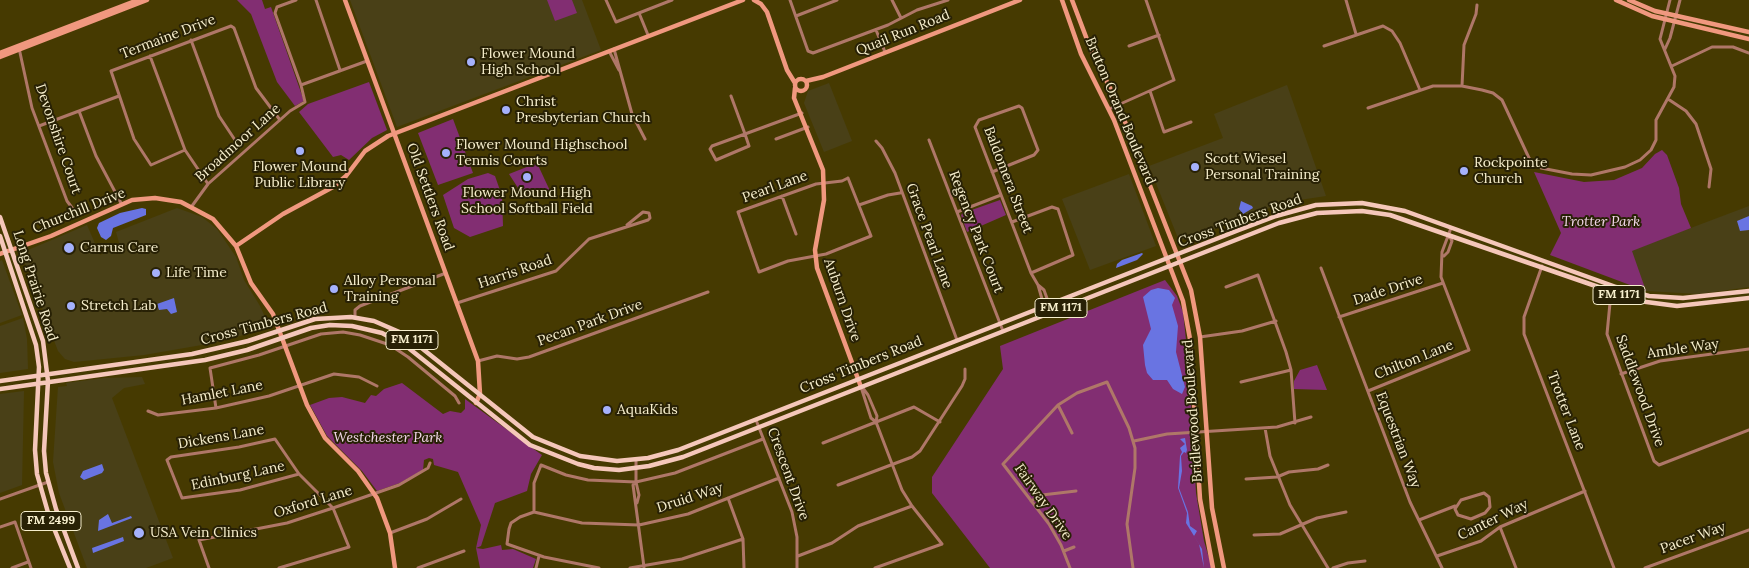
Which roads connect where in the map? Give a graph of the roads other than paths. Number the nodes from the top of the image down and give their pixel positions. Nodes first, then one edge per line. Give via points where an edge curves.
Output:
1 (138, 0) edge
2 (147, 0) edge
3 (296, 0) edge
4 (316, 0) edge
5 (345, 0) edge
6 (606, 0) edge
7 (672, 0) edge
8 (743, 0) edge
9 (754, 0) edge
10 (790, 0) edge
11 (838, 0) edge
12 (892, 0) edge
13 (948, 0) edge
14 (1020, 0) edge
15 (1062, 0) edge
16 (1072, 0) edge
17 (1146, 0) edge
18 (1346, 0) edge
19 (1616, 0) edge
20 (1628, 0) edge
21 (1670, 0) edge
22 (1680, 0) edge
23 (938, 2) edge
24 (1477, 5) dead end
25 (640, 13) junction
26 (1668, 13) junction
27 (1677, 15) junction
28 (796, 16) junction
29 (901, 18) junction
30 (1667, 19) junction
31 (1676, 21) junction
32 (876, 30) junction
33 (1749, 32) edge
34 (1356, 34) junction
35 (648, 35) junction
36 (1159, 35) junction
37 (1749, 39) edge
38 (191, 40) junction
39 (1129, 46) dead end
40 (1324, 46) dead end
41 (19, 48) junction
42 (1665, 49) junction
43 (612, 50) junction
44 (885, 52) junction
45 (0, 53) edge
46 (1749, 54) edge
47 (150, 56) junction
48 (0, 57) edge
49 (368, 60) junction
50 (1672, 66) junction
51 (340, 70) junction
52 (796, 84) junction
53 (806, 84) junction
54 (301, 85) junction
55 (1462, 86) junction
56 (1420, 90) junction
57 (1150, 91) junction
58 (801, 92) junction
59 (119, 96) junction
60 (731, 96) dead end
61 (1668, 99) junction
62 (798, 104) junction
63 (1118, 104) junction
64 (1109, 108) junction
65 (1368, 108) dead end
66 (79, 111) junction
67 (802, 113) junction
68 (280, 120) junction
69 (1191, 122) dead end
70 (38, 126) junction
71 (808, 127) junction
72 (395, 133) junction
73 (745, 134) junction
74 (645, 139) dead end
75 (776, 139) dead end
76 (235, 140) dead end
77 (929, 140) dead end
78 (876, 141) dead end
79 (185, 150) junction
80 (992, 172) junction
81 (825, 183) junction
82 (208, 184) junction
83 (1710, 187) dead end
84 (1154, 192) junction
85 (900, 193) junction
86 (1001, 195) junction
87 (782, 196) junction
88 (1144, 196) junction
89 (121, 203) junction
90 (859, 205) junction
91 (192, 206) junction
92 (72, 209) dead end
93 (1294, 211) junction
94 (957, 212) junction
95 (0, 217) edge
96 (1296, 217) junction
97 (1012, 222) junction
98 (628, 225) junction
99 (1451, 228) junction
100 (796, 234) dead end
101 (1449, 235) junction
102 (0, 236) edge
103 (236, 246) junction
104 (12, 250) junction
105 (6, 252) junction
106 (0, 254) edge
107 (1178, 255) junction
108 (816, 256) junction
109 (1168, 259) junction
110 (1544, 261) junction
111 (1181, 262) junction
112 (1171, 266) junction
113 (1321, 268) dead end
114 (1542, 268) junction
115 (1031, 273) junction
116 (446, 274) junction
117 (1443, 283) junction
118 (1226, 287) dead end
119 (1749, 291) edge
120 (708, 292) dead end
121 (1613, 293) junction
122 (1749, 298) edge
123 (23, 301) junction
124 (456, 304) junction
125 (1047, 305) junction
126 (35, 315) junction
127 (355, 317) junction
128 (1340, 317) junction
129 (1276, 321) junction
130 (1000, 323) junction
131 (280, 331) junction
132 (1003, 331) junction
133 (1200, 337) junction
134 (283, 339) junction
135 (412, 340) junction
136 (957, 340) junction
137 (286, 347) junction
138 (408, 348) junction
139 (1749, 349) edge
140 (144, 360) junction
141 (478, 361) junction
142 (145, 368) junction
143 (965, 369) dead end
144 (1290, 370) junction
145 (48, 373) junction
146 (39, 374) junction
147 (1621, 374) junction
148 (858, 379) junction
149 (0, 381) edge
150 (48, 381) junction
151 (1241, 382) dead end
152 (38, 383) junction
153 (300, 385) junction
154 (377, 386) dead end
155 (861, 387) junction
156 (0, 389) edge
157 (1368, 391) junction
158 (480, 394) junction
159 (459, 403) dead end
160 (476, 403) junction
161 (1058, 405) junction
162 (216, 408) junction
163 (148, 411) dead end
164 (1311, 417) dead end
165 (755, 419) junction
166 (876, 422) junction
167 (940, 422) junction
168 (1295, 423) junction
169 (758, 427) junction
170 (1265, 428) junction
171 (1749, 430) edge
172 (1206, 431) junction
173 (1195, 432) junction
174 (1072, 433) dead end
175 (763, 439) junction
176 (1134, 441) junction
177 (823, 443) dead end
178 (636, 460) junction
179 (430, 463) dead end
180 (892, 464) junction
181 (1328, 465) dead end
182 (636, 468) junction
183 (299, 474) junction
184 (1278, 477) junction
185 (779, 478) junction
186 (1246, 479) dead end
187 (48, 482) junction
188 (636, 482) junction
189 (39, 484) junction
190 (838, 485) dead end
191 (1585, 490) junction
192 (1076, 491) dead end
193 (375, 494) junction
194 (182, 498) joint
195 (728, 498) junction
196 (0, 499) edge
197 (461, 499) dead end
198 (1031, 501) junction
199 (912, 506) junction
200 (1456, 506) junction
201 (333, 508) junction
202 (534, 512) junction
203 (1346, 512) dead end
204 (1419, 520) junction
205 (639, 525) junction
206 (1301, 526) junction
207 (0, 527) edge
208 (1500, 527) junction
209 (1749, 530) edge
210 (390, 533) junction
211 (1254, 534) dead end
212 (743, 539) junction
213 (1074, 548) dead end
214 (464, 551) dead end
215 (1064, 551) junction
216 (539, 556) junction
217 (798, 556) junction
218 (1437, 556) junction
219 (1364, 561) dead end
220 (28, 562) junction
221 (644, 567) edge
222 (12, 568) edge
223 (30, 568) edge
224 (70, 568) edge
225 (78, 568) edge
226 (209, 568) edge
227 (279, 568) edge
228 (394, 568) edge
229 (418, 568) edge
230 (536, 568) edge
231 (600, 568) edge
232 (630, 568) edge
233 (744, 568) edge
234 (797, 568) edge
235 (875, 568) edge
236 (1070, 568) edge
237 (1133, 568) edge
238 (1213, 568) edge
239 (1224, 568) edge
240 (1328, 568) edge
241 (1333, 568) edge
242 (1442, 568) edge
243 (1516, 568) edge
244 (1614, 568) edge
245 (1645, 568) edge

1 - 41 street
2 - 41 street
3 - 54 street via 275,10
4 - 51 street
5 - 49 street, Old Settlers Road
6 - 25 street via 616,22
7 - 25 street
8 - 35 street
9 - 52 street via 767,12
10 - 28 street
11 - 28 street
12 - 29 street
13 - 23 street
14 - 44 street, Quail Run Road
15 - 64 street, Bruton Orand Boulevard via 1081,54
16 - 63 street, Bruton Orand Boulevard via 1091,50
17 - 36 street
18 - 34 street
19 - 30 street
20 - 26 street
21 - 26 street
22 - 27 street
23 - 29 street
24 - 55 street via 1464,45
25 - 35 street
26 - 27 street
26 - 30 street
27 - 31 street
27 - 33 street
28 - 32 street via 808,51 813,53
29 - 32 street
30 - 31 street
30 - 42 street via 1660,39
31 - 37 street
31 - 42 street
32 - 44 street
34 - 40 street
34 - 56 street via 1380,26 1389,29 1406,54
35 - 43 street
36 - 39 street
36 - 57 street via 1174,78
38 - 47 street, Termaine Drive
38 - 68 street, Termaine Drive via 231,26 234,28 256,88
38 - 76 street via 219,116
41 - 45 street
41 - 48 street
41 - 70 street, Devonshire Court
42 - 50 street
43 - 72 street
43 - 74 street via 632,114
44 - 53 street, Quail Run Road
46 - 50 street via 1723,46 1712,47
47 - 59 street, Termaine Drive via 111,71
47 - 79 street
49 - 51 street
49 - 72 street, Old Settlers Road
50 - 61 street via 1674,87
51 - 54 street
52 - 53 street
52 - 58 street
52 - 62 street, Auburn Drive via 794,98
53 - 58 street, Quail Run Road
54 - 68 street, Broadmoor Lane via 305,102
55 - 56 street via 1445,84
55 - 61 street via 1493,93 1502,100 1528,158 1534,164 1572,174 1591,175 1640,160 1656,140 1656,120
56 - 65 street
57 - 63 street
57 - 69 street via 1164,132
58 - 62 street
59 - 66 street
59 - 79 street via 134,139 151,166
60 - 73 street
61 - 83 street via 1686,111 1696,124 1711,169
62 - 67 street, Auburn Drive
63 - 64 street
63 - 84 street, Bruton Orand Boulevard
64 - 88 street, Bruton Orand Boulevard
66 - 70 street
66 - 89 street via 96,156
67 - 71 street, Auburn Drive
67 - 73 street
68 - 82 street, Broadmoor Lane
70 - 92 street, Devonshire Court
71 - 75 street
71 - 81 street, Auburn Drive via 822,164
72 - 103 street via 368,148 334,187 282,214
72 - 116 street, Old Settlers Road
73 - 73 street via 712,146 714,159 748,147
77 - 94 street, Regency Park Court
78 - 85 street, Grace Pearl Lane via 890,163
79 - 82 street
80 - 80 street, Baldomera Street via 976,123 1016,105 1022,108 1038,150 1034,156
80 - 86 street, Baldomera Street
81 - 87 street, Pearl Lane
81 - 90 street, Pearl Lane via 848,178
81 - 108 street, Auburn Drive
82 - 91 street, Broadmoor Lane
84 - 88 street
84 - 107 street, Bruton Orand Boulevard
85 - 90 street
85 - 136 street, Grace Pearl Lane
86 - 94 street
86 - 97 street, Baldomera Street
87 - 100 street
87 - 108 street, Pearl Lane via 738,212 759,272 788,261
88 - 109 street, Bruton Orand Boulevard
89 - 91 street, Churchill Drive via 155,198
89 - 104 street, Churchill Drive via 51,236
90 - 108 street via 870,236
91 - 103 street, Churchill Drive via 213,219
93 - 96 main road
93 - 99 main road, Cross Timbers Road / FM 1171 via 1336,203 1374,204 1405,211
93 - 107 main road, Cross Timbers Road / FM 1171
94 - 130 street, Regency Park Court
95 - 104 main road, Long Prairie Road / FM 2499
96 - 101 main road, Cross Timbers Road / FM 1171 via 1334,211 1374,212
96 - 111 main road, Cross Timbers Road / FM 1171
97 - 115 street, Baldomera Street
97 - 115 street via 1052,207 1058,209 1073,256
98 - 98 street, Harris Road via 643,212 649,213 648,220
98 - 124 street, Harris Road via 589,239 556,271
99 - 101 street
99 - 110 main road, Cross Timbers Road / FM 1171
101 - 114 main road, Cross Timbers Road / FM 1171
101 - 117 street via 1452,241 1443,257
102 - 105 main road, Long Prairie Road / FM 2499
103 - 131 street, Churchill Drive via 251,284 266,302
104 - 105 street, Churchill Drive
104 - 126 main road, Long Prairie Road / FM 2499
105 - 106 street, Churchill Drive
105 - 123 main road, Long Prairie Road / FM 2499
107 - 109 main road, Cross Timbers Road / FM 1171
107 - 111 street, Bridlewood Boulevard
108 - 148 street, Auburn Drive via 821,281
109 - 112 street, Bridlewood Boulevard
109 - 125 main road, Cross Timbers Road / FM 1171
110 - 114 street, Trotter Lane
110 - 119 main road, Cross Timbers Road / FM 1171 via 1649,296 1683,298
111 - 112 main road, Cross Timbers Road / FM 1171
111 - 133 street, Bridlewood Boulevard via 1193,296
112 - 132 main road, Cross Timbers Road / FM 1171
112 - 173 street, Bridlewood Boulevard via 1187,317
113 - 128 street, Equestrian Way
114 - 121 main road, Cross Timbers Road / FM 1171
114 - 191 street, Trotter Lane via 1524,317 1524,334
115 - 125 street, Baldomera Street via 1044,290
116 - 124 street, Old Settlers Road
116 - 127 street via 360,306 355,310
117 - 128 street, Dade Drive
117 - 157 street, Chilton Lane via 1469,350
118 - 129 street via 1258,275
120 - 141 street, Pecan Park Drive via 529,357 497,356
121 - 122 main road, Cross Timbers Road / FM 1171 via 1639,301 1677,306
121 - 147 street, Saddlewood Drive via 1607,334
123 - 126 main road
123 - 146 main road, Long Prairie Road / FM 2499 via 36,345
124 - 141 street, Old Settlers Road
125 - 130 main road, Cross Timbers Road / FM 1171
126 - 145 main road, Long Prairie Road / FM 2499
127 - 131 main road, Cross Timbers Road / FM 1171 via 315,319
127 - 135 main road, Cross Timbers Road / FM 1171 via 384,324
128 - 157 street, Equestrian Way
129 - 133 street
129 - 144 street
130 - 132 street, Regency Park Court
130 - 136 main road, Cross Timbers Road / FM 1171
131 - 134 street, Churchill Drive
131 - 140 main road, Cross Timbers Road / FM 1171 via 220,349
132 - 155 main road, Cross Timbers Road / FM 1171
133 - 172 street, Bridlewood Boulevard
134 - 137 street, Churchill Drive
134 - 138 main road, Cross Timbers Road / FM 1171 via 321,326 342,325 373,330
134 - 142 main road, Cross Timbers Road / FM 1171 via 220,357
135 - 138 main road
135 - 158 main road, Cross Timbers Road / FM 1171
136 - 148 main road, Cross Timbers Road / FM 1171
137 - 153 street, Churchill Drive
137 - 159 street via 332,332 371,338 408,357 455,396
137 - 162 street via 210,368
138 - 160 main road, Cross Timbers Road / FM 1171
139 - 147 street, Amble Way via 1660,361
140 - 142 main road
140 - 145 main road, Cross Timbers Road / FM 1171
141 - 158 street, Old Settlers Road
142 - 150 main road, Cross Timbers Road / FM 1171
143 - 167 street via 962,386
144 - 151 street
144 - 168 street
145 - 146 main road, Cross Timbers Road / FM 1171
145 - 150 main road, Long Prairie Road / FM 2499
146 - 149 main road, Cross Timbers Road / FM 1171
146 - 152 main road, Long Prairie Road / FM 2499
147 - 171 street, Saddlewood Drive via 1654,461 1659,465
148 - 155 street, Auburn Drive
148 - 165 main road, Cross Timbers Road / FM 1171
150 - 152 main road, Cross Timbers Road / FM 1171
150 - 187 main road, Long Prairie Road / FM 2499 via 44,451
152 - 156 main road, Cross Timbers Road / FM 1171
152 - 189 main road, Long Prairie Road / FM 2499 via 35,458
153 - 154 street, Hamlet Lane via 334,374 359,377
153 - 162 street, Hamlet Lane
153 - 193 street, Churchill Drive via 325,438 358,471
155 - 166 street, Auburn Drive via 871,418
155 - 166 street, Auburn Drive via 877,416
155 - 169 main road, Cross Timbers Road / FM 1171
157 - 204 street, Equestrian Way
158 - 160 street, Old Settlers Road
158 - 178 main road, Cross Timbers Road / FM 1171 via 533,437 563,450 604,461
160 - 182 main road, Cross Timbers Road / FM 1171 via 530,445 561,459 594,468
161 - 174 street
161 - 176 street, Fairway Drive via 1107,382
161 - 198 street, Fairway Drive via 1002,464
162 - 163 street, Hamlet Lane via 158,415
164 - 168 street
165 - 169 street, Crescent Drive
165 - 178 main road, Cross Timbers Road / FM 1171 via 678,450
166 - 167 street via 914,407
166 - 177 street
166 - 180 street, Auburn Drive
167 - 180 street via 920,451
168 - 170 street
169 - 175 street, Crescent Drive
169 - 182 main road, Cross Timbers Road / FM 1171 via 683,457
170 - 172 street
170 - 184 street
172 - 173 street
172 - 239 street, Bridlewood Boulevard via 1212,508
173 - 176 street via 1162,434
173 - 238 street, Bridlewood Boulevard via 1202,514
175 - 185 street, Crescent Drive
175 - 188 street via 675,473
176 - 237 street via 1136,458 1127,524
178 - 182 street
179 - 193 street, Oxford Lane via 428,468 410,480
180 - 190 street
180 - 199 street, Auburn Drive
181 - 184 street
182 - 188 street
183 - 194 street, Edinburg Lane via 240,490
183 - 194 street, Dickens Lane via 275,439 171,456 167,463
183 - 201 street
184 - 186 street
184 - 206 street
185 - 195 street, Druid Way
185 - 217 street, Crescent Drive via 795,523
187 - 189 street
187 - 225 main road, Long Prairie Road / FM 2499
188 - 202 street via 588,480 541,465 534,483
188 - 205 street
189 - 196 street
189 - 224 main road, Long Prairie Road / FM 2499
191 - 208 street, Canter Way
191 - 244 street, Trotter Lane
192 - 198 street via 1046,495
193 - 201 street, Oxford Lane
193 - 210 street, Churchill Drive
195 - 205 street, Druid Way via 684,515
195 - 212 street
197 - 210 street via 427,519
198 - 215 street, Fairway Drive
199 - 217 street via 858,526 832,543
199 - 235 street, Auburn Drive via 942,544
200 - 200 street via 1458,515 1471,519 1490,507 1489,497 1484,493 1461,500
200 - 204 street
201 - 226 street, Oxford Lane via 287,523 199,540
201 - 227 street via 349,547
202 - 205 street, Druid Way via 582,523
202 - 216 street via 511,523 506,543
203 - 206 street via 1324,516
204 - 218 street, Equestrian Way
205 - 221 street
206 - 211 street via 1280,534
206 - 240 street
207 - 220 street via 15,522
208 - 218 street, Canter Way via 1481,541
208 - 243 street
209 - 245 street, Pacer Way
210 - 228 street, Churchill Drive
212 - 221 street via 682,560
212 - 233 street
213 - 215 street
214 - 229 street
215 - 236 street, Fairway Drive
216 - 230 street
216 - 231 street
217 - 234 street, Crescent Drive
218 - 242 street, Equestrian Way
219 - 241 street
220 - 222 street
220 - 223 street
221 - 232 street

